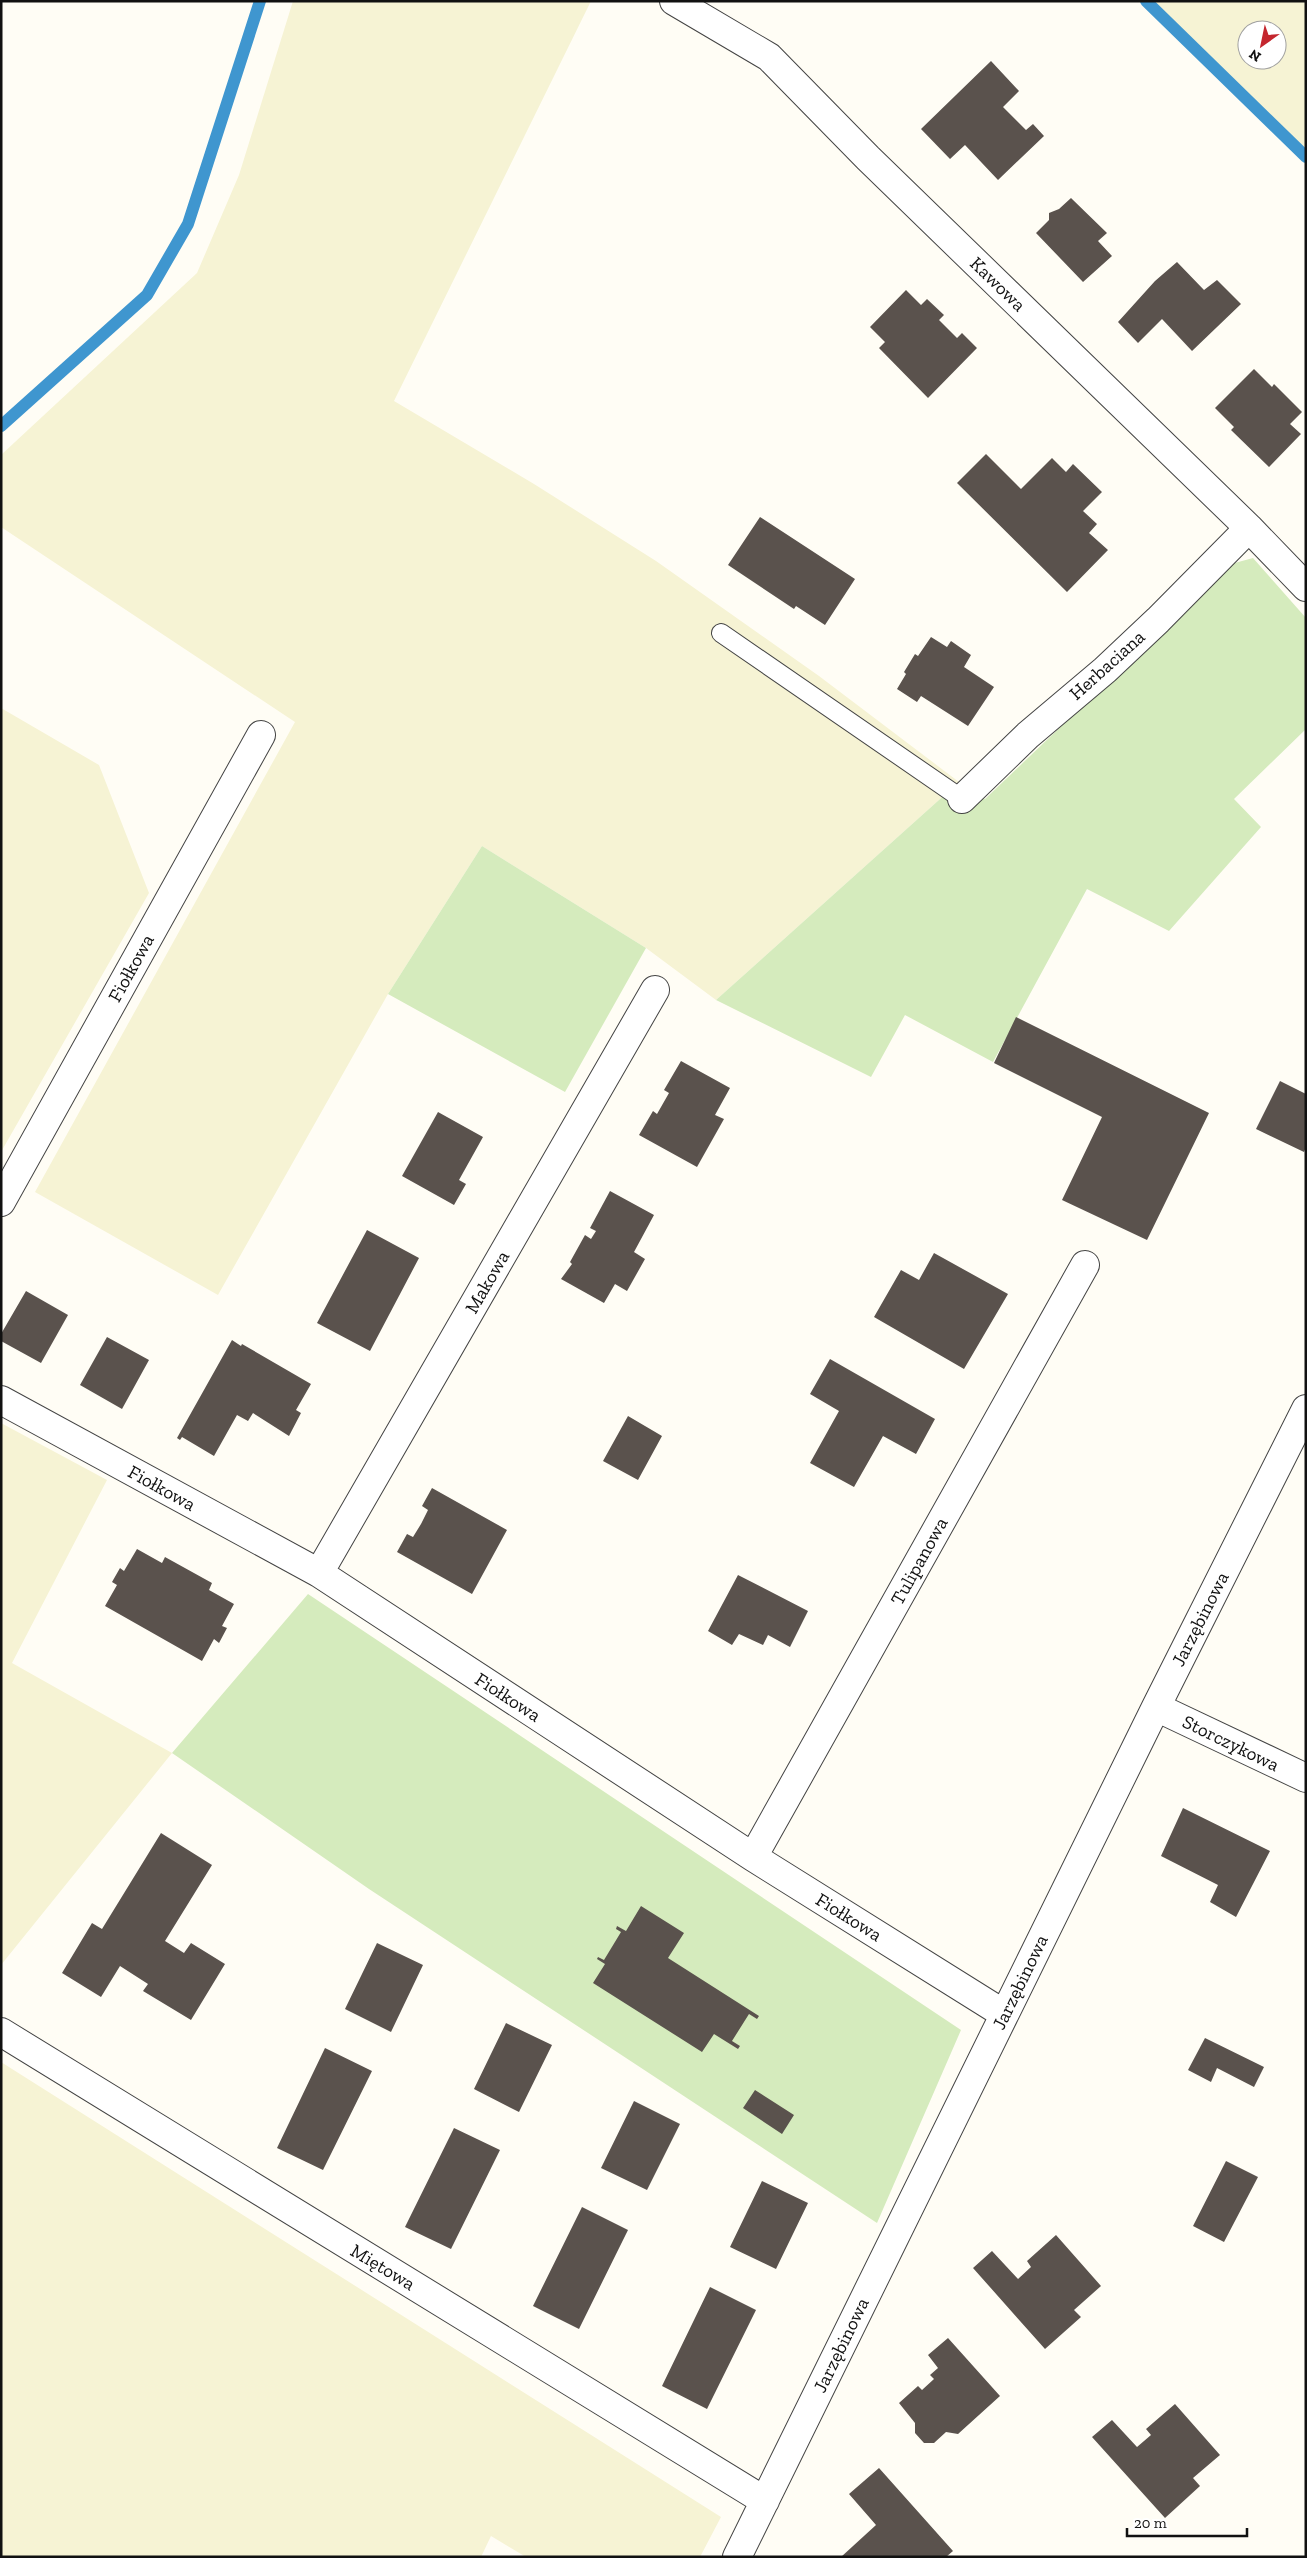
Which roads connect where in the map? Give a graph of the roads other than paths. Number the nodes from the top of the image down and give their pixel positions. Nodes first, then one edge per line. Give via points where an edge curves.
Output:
1 (674, 1) edge
2 (1249, 528) junction
3 (1306, 587) edge
4 (721, 633) dead end
5 (261, 735) dead end
6 (962, 798) joint
7 (655, 990) dead end
8 (1, 1202) edge
9 (1085, 1266) dead end
10 (1, 1400) edge
11 (1306, 1409) edge
12 (319, 1574) junction
13 (1156, 1707) junction
14 (1306, 1778) edge
15 (753, 1857) junction
16 (1004, 2014) junction
17 (1, 2032) edge
18 (765, 2501) junction
19 (737, 2557) edge

1 - 2 street, Kawowa via 769,57 868,158
2 - 3 street, Kawowa
2 - 6 street, Herbaciana via 1105,670 1028,735
4 - 6 lane
5 - 8 street, Fiołkowa
7 - 12 street, Makowa
9 - 15 street, Tulipanowa
10 - 12 street, Fiołkowa
11 - 13 street, Jarzębinowa
12 - 15 street, Fiołkowa
13 - 14 street, Storczykowa
13 - 16 street, Jarzębinowa
15 - 16 street, Fiołkowa
16 - 18 street, Jarzębinowa
17 - 18 street, Miętowa
18 - 19 street, Jarzębinowa

